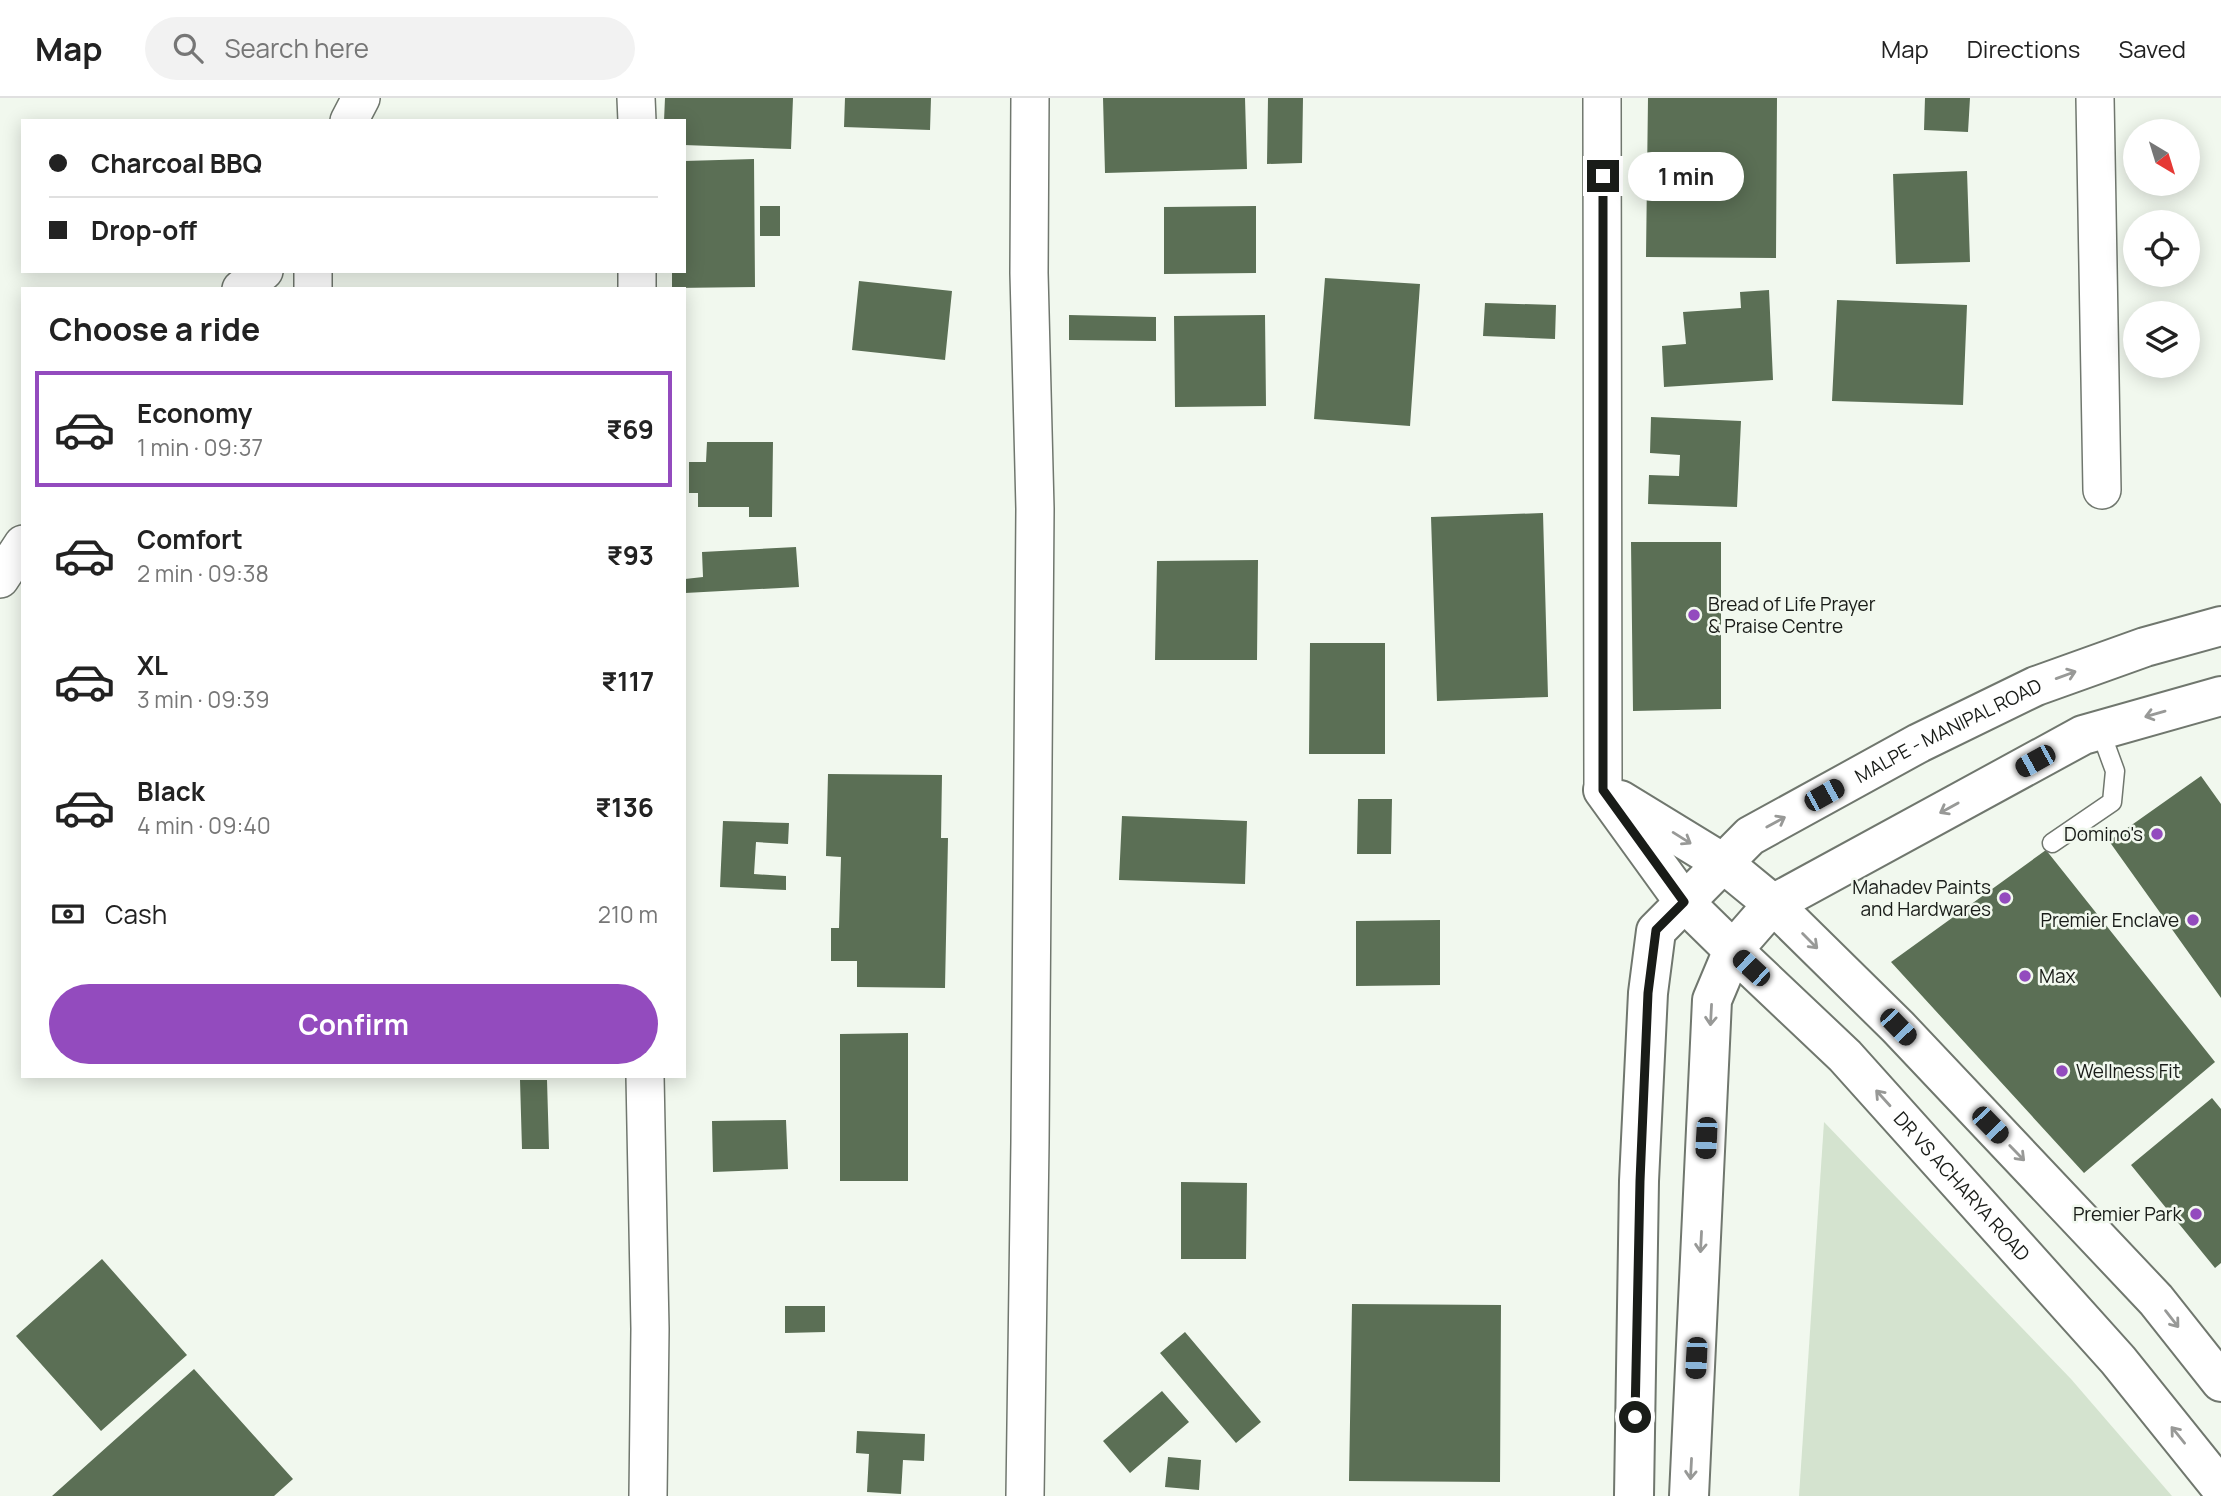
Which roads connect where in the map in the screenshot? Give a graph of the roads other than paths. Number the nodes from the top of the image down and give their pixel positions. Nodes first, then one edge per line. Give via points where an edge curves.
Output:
1 (360, 98) edge
2 (636, 98) edge
3 (1030, 98) edge
4 (1602, 98) edge
5 (2095, 98) edge
6 (350, 119) edge
7 (636, 119) edge
8 (261, 273) edge
9 (244, 287) edge
10 (2102, 490) dead end
11 (21, 547) edge
12 (0, 579) edge
13 (2221, 626) edge
14 (2221, 696) edge
15 (2100, 730) junction
16 (1603, 790) junction
17 (2052, 843) dead end
18 (1723, 863) junction
19 (1684, 902) junction
20 (1773, 904) junction
21 (1732, 950) junction
22 (645, 1078) edge
23 (2221, 1382) edge
24 (2221, 1488) edge
25 (648, 1496) edge
26 (1025, 1496) edge
27 (1634, 1496) edge
28 (1689, 1496) edge

1 - 6 street
2 - 7 street
3 - 26 street via 1035,509
4 - 16 street
5 - 10 street
8 - 9 street
11 - 12 street
18 -> 13 main road, MALPE - MANIPAL ROAD via 1750,836 1919,743 2036,687 2146,647
14 -> 15 main road
15 - 17 lane via 2115,771 2112,802
15 -> 20 main road via 2083,734
16 -> 18 main road
16 - 19 main road, DR VS ACHARYA ROAD
18 - 19 main road, MALPE - MANIPAL ROAD
18 - 20 main road
19 - 21 main road, DR VS ACHARYA ROAD
19 - 27 main road, MALPE - MANIPAL ROAD via 1656,930 1648,993
20 - 21 main road
20 -> 23 main road via 1907,1037 2156,1300
24 -> 21 main road, DR VS ACHARYA ROAD via 2118,1360 1845,1056
21 -> 28 main road via 1712,1000
22 - 25 street

